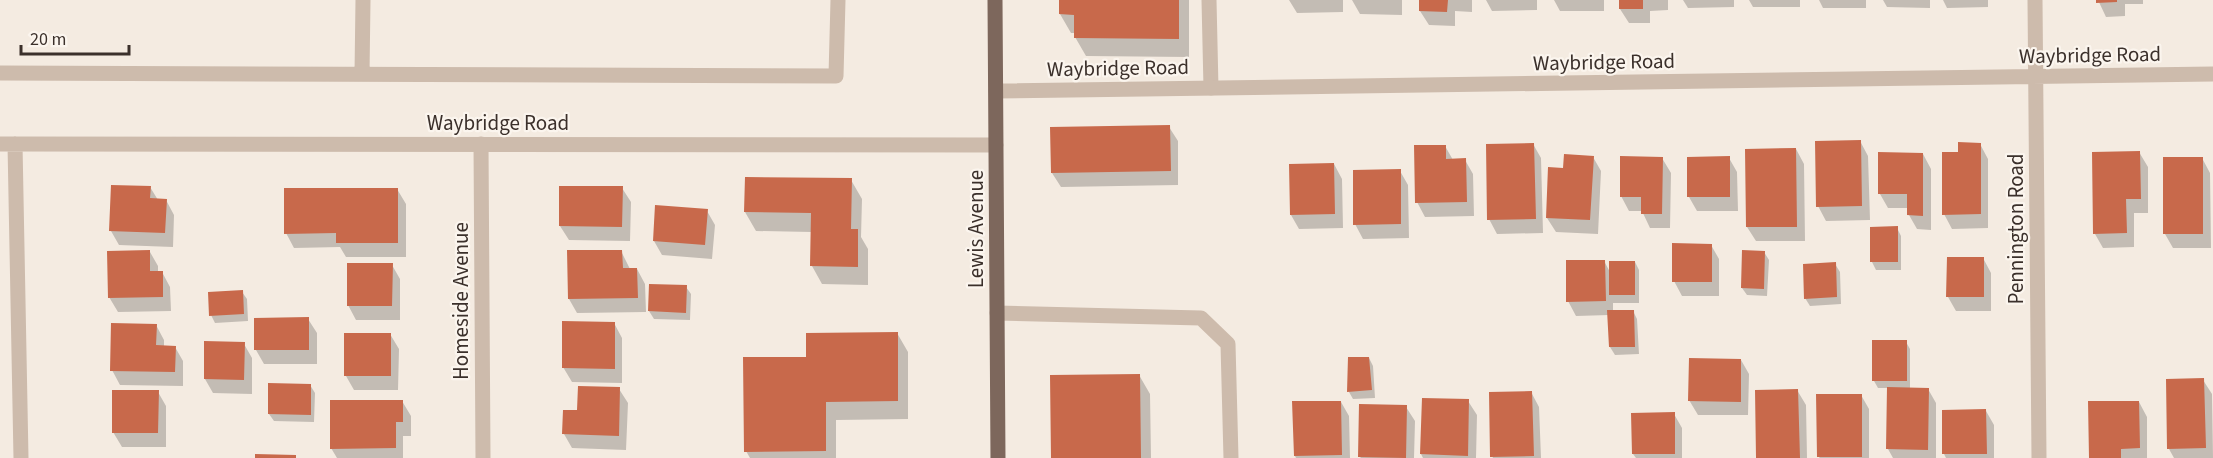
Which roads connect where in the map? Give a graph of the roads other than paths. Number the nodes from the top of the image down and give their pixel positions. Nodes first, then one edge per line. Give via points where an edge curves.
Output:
1 (363, 0) edge
2 (838, 0) edge
3 (995, 0) edge
4 (1209, 0) edge
5 (2035, 0) edge
6 (0, 73) edge
7 (362, 74) junction
8 (2213, 74) edge
9 (2036, 77) junction
10 (1210, 88) junction
11 (996, 91) junction
12 (8, 144) edge
13 (481, 144) junction
14 (996, 145) junction
15 (997, 313) junction
16 (21, 458) edge
17 (483, 458) edge
18 (998, 458) edge
19 (1231, 458) edge
20 (2039, 458) edge

1 - 7 street
2 - 7 street via 836,76
3 - 11 main road, Lewis Avenue
4 - 10 street
5 - 9 street, Pennington Road
6 - 7 street
8 - 9 street, Waybridge Road
9 - 10 street, Waybridge Road
9 - 20 street, Pennington Road
10 - 11 street, Waybridge Road
11 - 14 main road, Lewis Avenue
12 - 13 street, Waybridge Road
12 - 16 street
13 - 14 street, Waybridge Road
13 - 17 street, Homeside Avenue
14 - 15 main road, Lewis Avenue
15 - 18 main road, Lewis Avenue
15 - 19 street via 1201,318 1228,344

